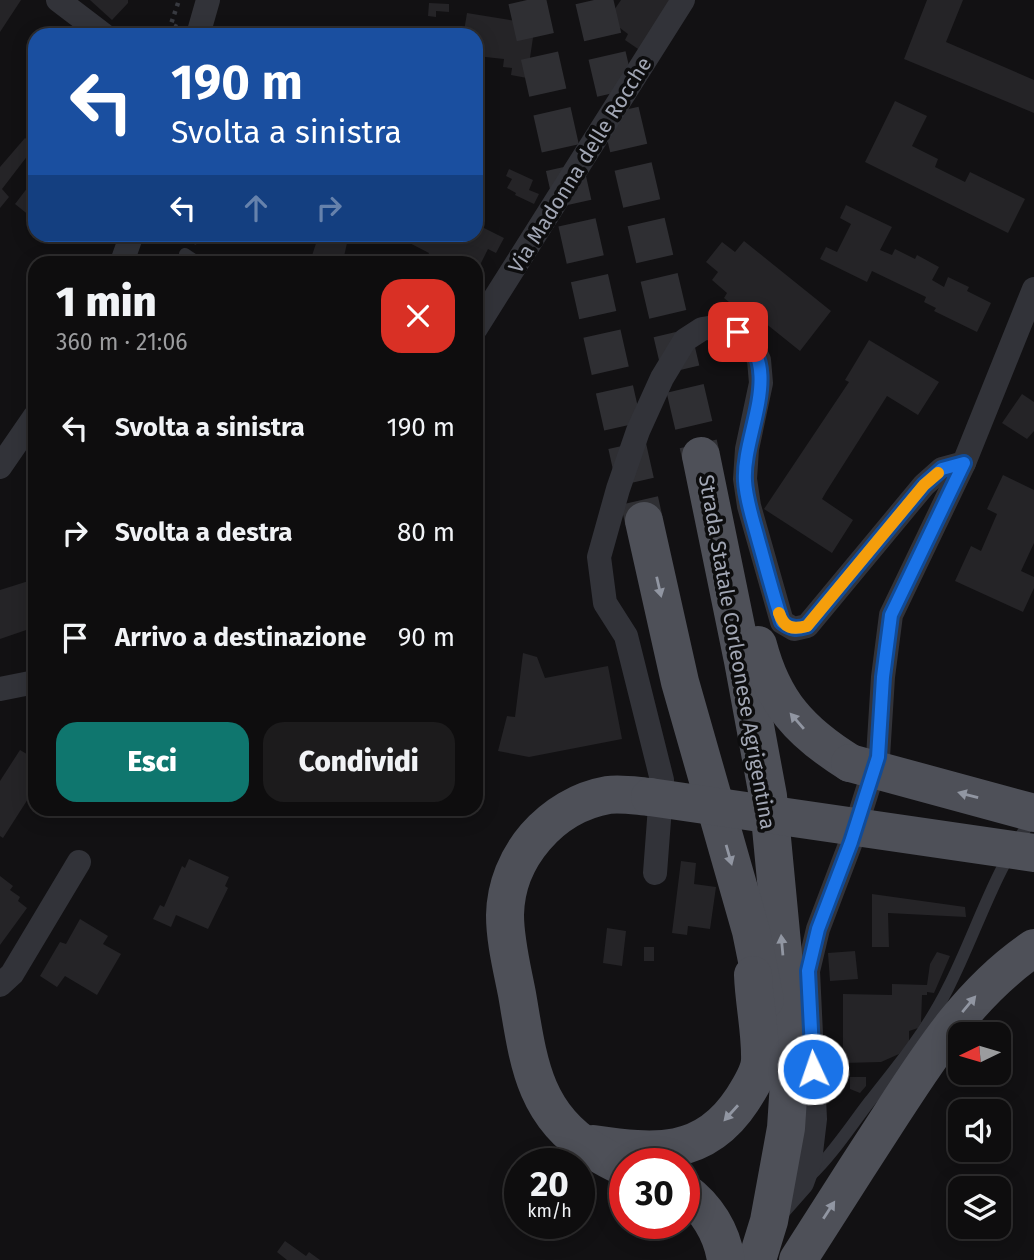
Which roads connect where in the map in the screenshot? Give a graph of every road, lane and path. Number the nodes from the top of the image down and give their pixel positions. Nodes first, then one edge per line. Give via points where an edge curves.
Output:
1 (58, 0) edge
2 (208, 0) edge
3 (683, 0) edge
4 (95, 28) edge
5 (200, 28) edge
6 (185, 254) dead end
7 (188, 256) edge
8 (1034, 289) edge
9 (483, 317) edge
10 (28, 426) edge
11 (701, 456) tunnel mouth
12 (964, 463) junction
13 (0, 467) edge
14 (712, 505) junction
15 (644, 521) tunnel mouth
16 (28, 683) edge
17 (0, 689) edge
18 (1034, 815) edge
19 (1034, 853) edge
20 (79, 862) dead end
21 (655, 873) dead end
22 (751, 931) junction
23 (1034, 948) edge
24 (0, 985) edge
25 (580, 1142) junction
26 (609, 1160) edge
27 (789, 1183) junction
28 (700, 1204) edge
29 (726, 1260) edge
30 (757, 1260) edge
31 (798, 1260) edge

1 - 4 street
2 - 5 street
3 - 9 street, Via Madonna delle Rocche
6 - 7 lane
8 - 12 street
10 - 13 street
11 - 14 main road, Strada Statale Corleonese Agrigentina
12 - 21 street via 942,469 924,485 807,626 788,627 782,622 772,589 745,480 761,383 758,360 748,339 738,332 715,327 685,340 638,431 599,557 604,603 626,636 662,780
12 - 27 street via 891,615 878,757 818,929 808,971 815,1119 810,1161
18 -> 14 main road, bridge via 850,763 799,724 766,674 741,573
27 -> 14 main road, Strada Statale Corleonese Agrigentina via 790,1068 769,809
15 -> 22 main road, Strada Statale Corleonese Agrigentina via 680,682
16 - 17 street
18 - 27 lane via 1016,840 947,990 899,1067 825,1162
19 - 25 main road, bridge via 650,797 610,795 571,807 548,823 522,855 505,914 529,1065 555,1119
20 - 24 street via 12,974
22 -> 25 main road via 760,1063 735,1111 695,1142 671,1149 641,1151
22 - 27 main road, Strada Statale Corleonese Agrigentina via 776,1065
31 -> 23 main road via 942,1038 978,993
25 - 26 main road
27 - 30 main road, Strada Statale Corleonese Agrigentina via 769,1222
28 - 29 main road via 710,1216

